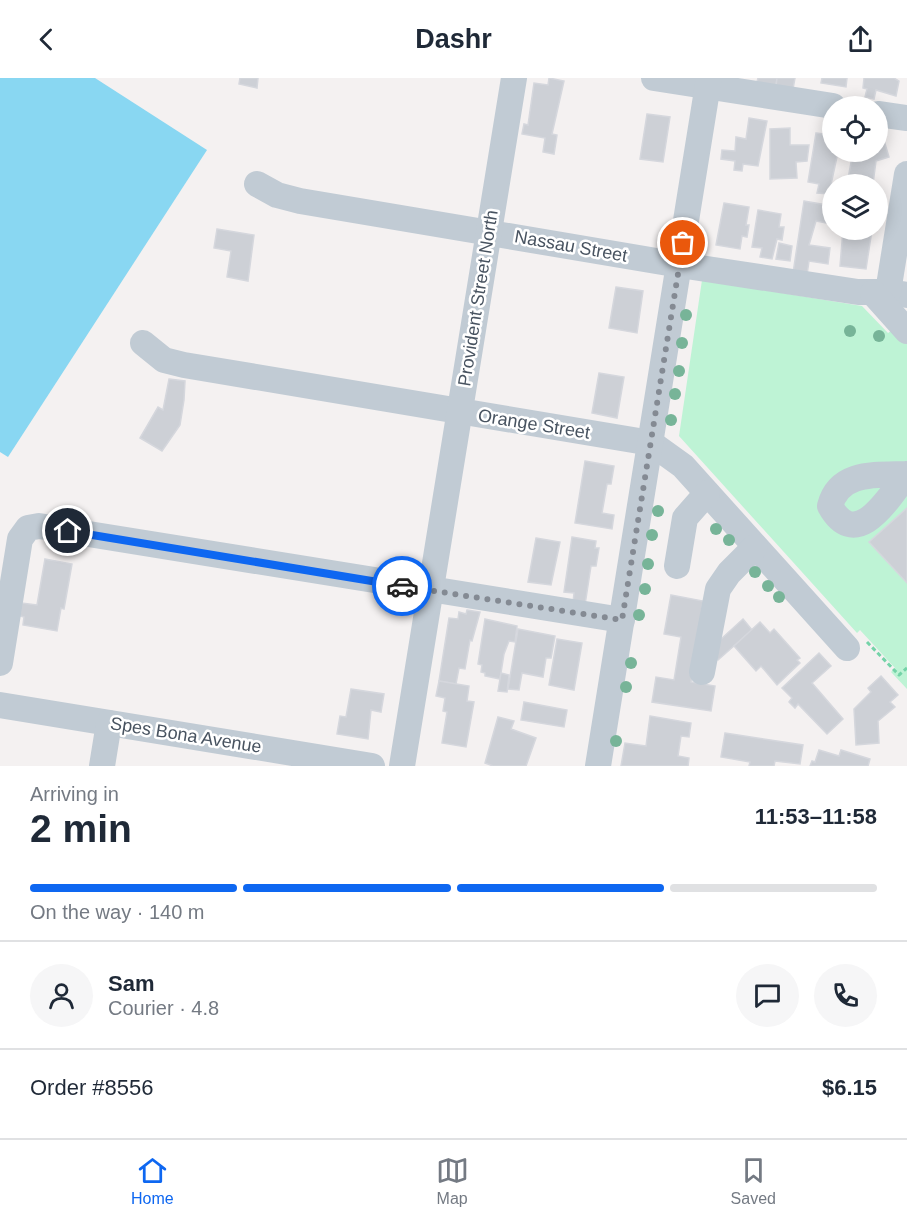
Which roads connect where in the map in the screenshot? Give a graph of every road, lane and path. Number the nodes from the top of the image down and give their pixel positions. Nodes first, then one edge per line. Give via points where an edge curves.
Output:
1 (514, 78) edge
2 (654, 78) edge
3 (709, 82) edge
4 (822, 104) edge
5 (888, 115) edge
6 (907, 118) edge
7 (907, 174) edge
8 (257, 184) dead end
9 (489, 232) junction
10 (680, 265) junction
11 (889, 293) edge
12 (907, 331) edge
13 (143, 343) dead end
14 (459, 412) junction
15 (651, 443) junction
16 (707, 493) junction
17 (755, 547) junction
18 (677, 566) dead end
19 (430, 591) junction
20 (622, 620) junction
21 (846, 648) joint
22 (0, 663) edge
23 (906, 671) edge
24 (702, 672) dead end
25 (0, 705) edge
26 (109, 723) junction
27 (102, 766) edge
28 (372, 766) edge
29 (402, 766) edge
30 (598, 766) edge

1 - 9 street, Provident Street North
2 - 3 street
3 - 4 street
3 - 10 street
5 - 6 street
7 - 11 street
8 - 9 street, Nassau Street via 300,201
9 - 10 street, Nassau Street
9 - 14 street, Provident Street North
10 - 11 street, Nassau Street
10 - 15 street
11 - 12 street
13 - 14 street, Orange Street via 173,363
14 - 15 street, Orange Street
14 - 19 street, Provident Street North
15 - 16 street, Orange Street via 683,466
15 - 20 street
16 - 17 street, Orange Street
16 - 18 street via 686,518
17 - 21 street, Orange Street
17 - 24 street via 718,590
19 - 20 street
19 - 22 street via 39,526 28,528 20,539
19 - 29 street, Provident Street North
20 - 30 street
21 - 23 path via 861,635 898,675
25 - 26 street, Spes Bona Avenue
26 - 27 street
26 - 28 street, Spes Bona Avenue

